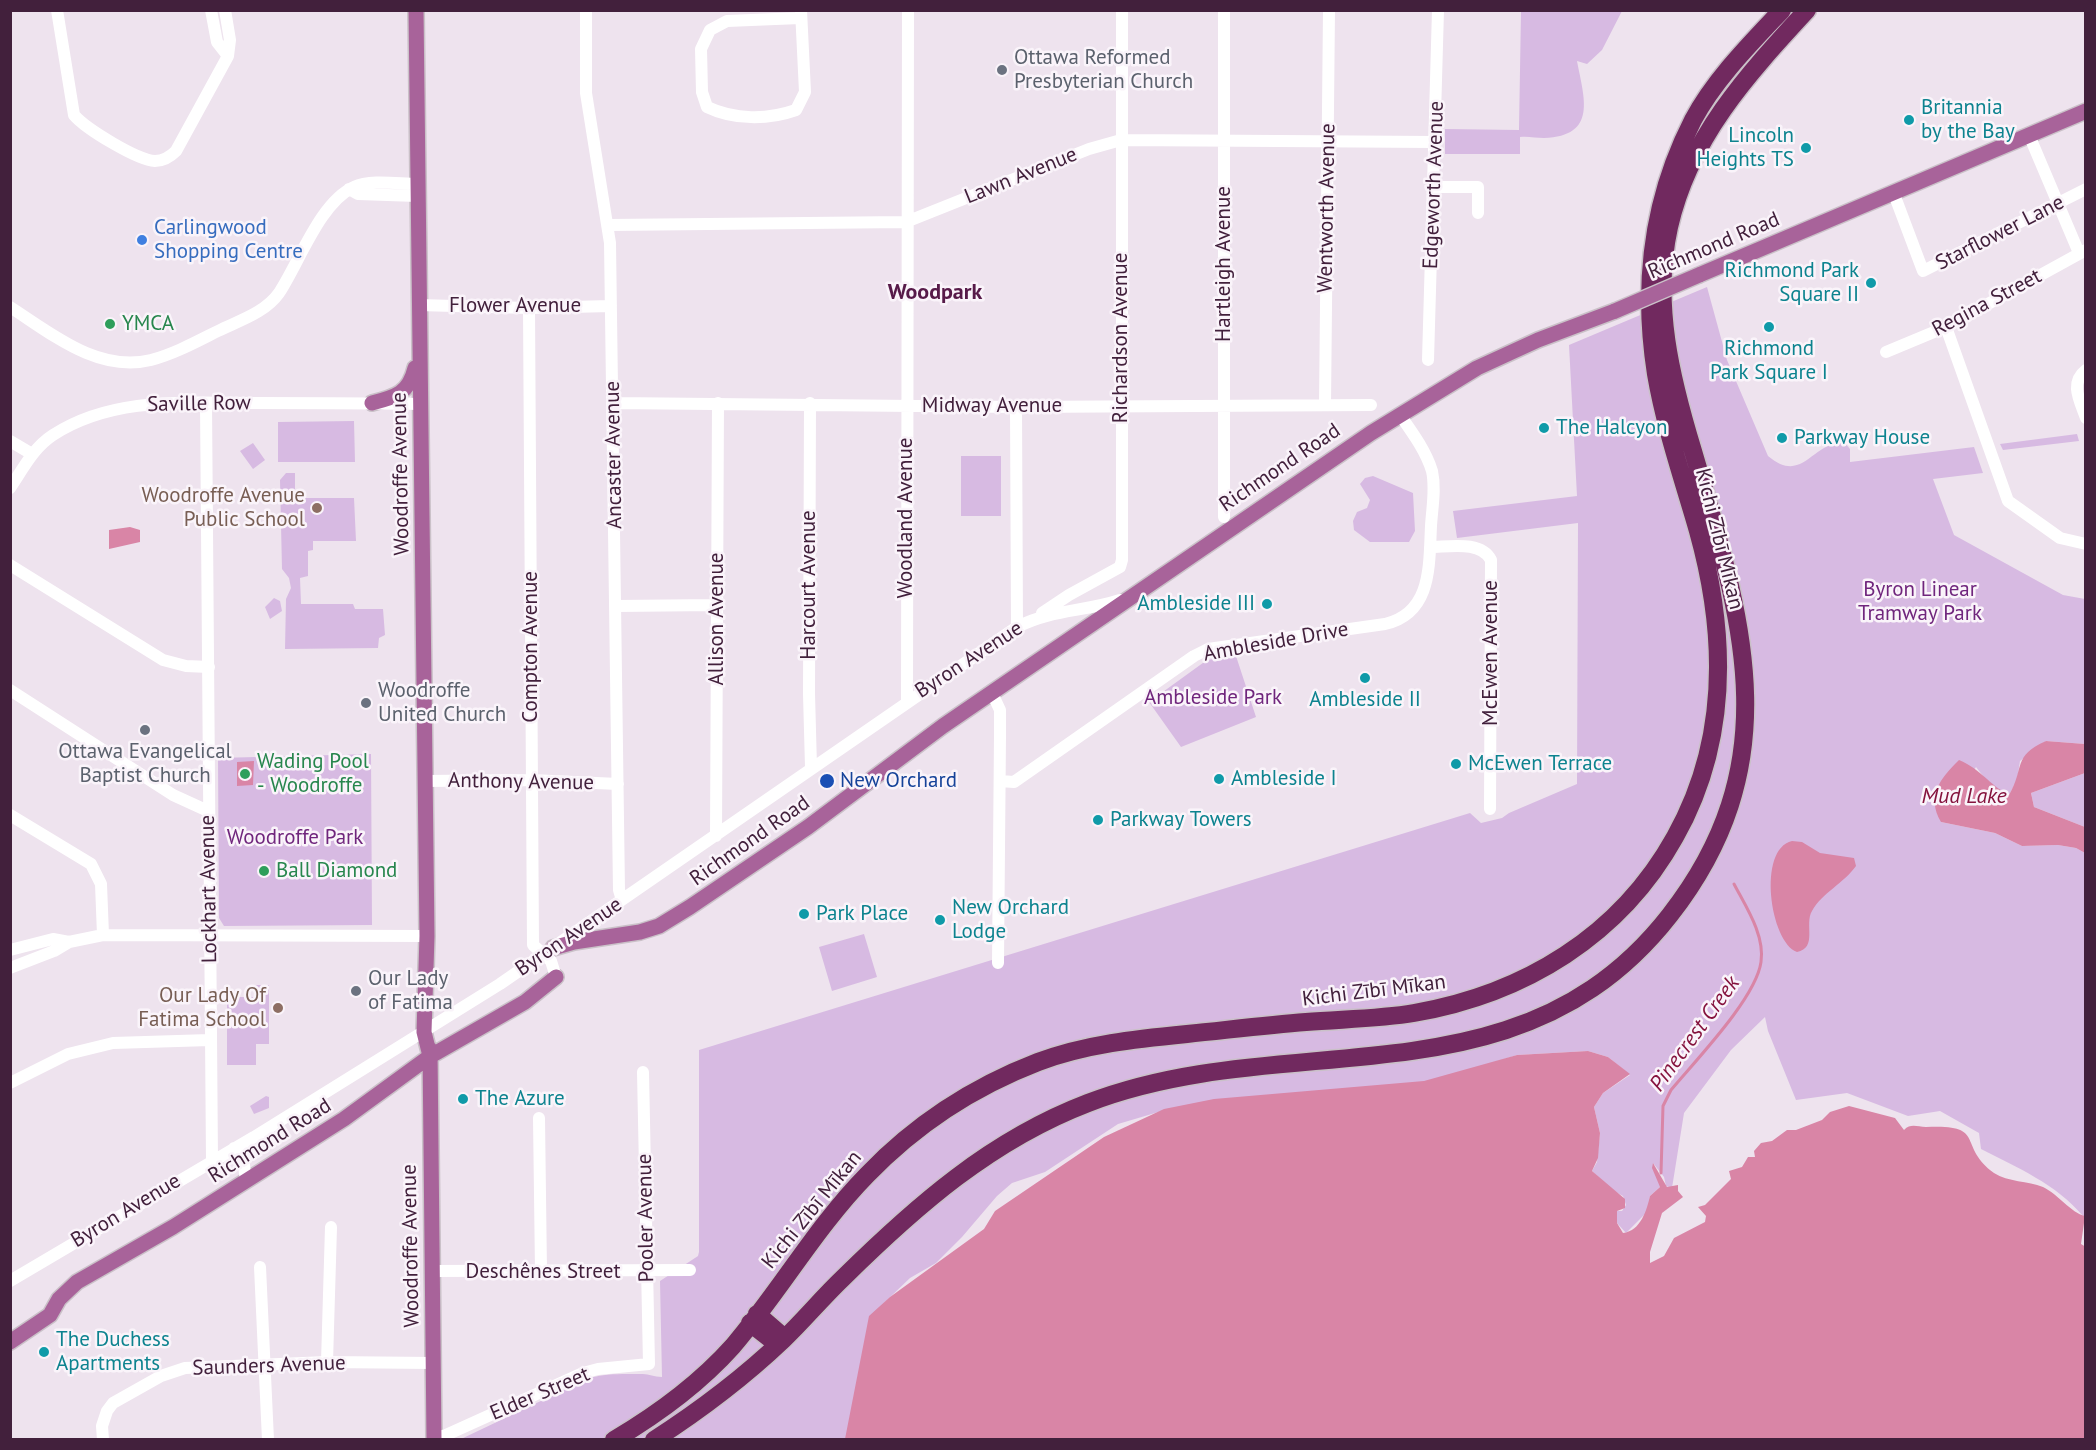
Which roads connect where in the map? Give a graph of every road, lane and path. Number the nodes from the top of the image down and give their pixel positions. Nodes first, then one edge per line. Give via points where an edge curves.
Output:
1 (211, 10) edge
2 (225, 10) edge
3 (416, 10) edge
4 (586, 10) edge
5 (908, 10) edge
6 (1122, 10) edge
7 (1224, 10) edge
8 (1329, 10) edge
9 (1438, 10) edge
10 (1782, 10) edge
11 (1806, 10) edge
12 (56, 12) edge
13 (801, 14) edge
14 (228, 56) junction
15 (2085, 111) edge
16 (2029, 135) junction
17 (1121, 140) junction
18 (1224, 140) junction
19 (1328, 140) junction
20 (1435, 142) junction
21 (1434, 187) junction
22 (2085, 189) edge
23 (417, 190) junction
24 (1894, 194) junction
25 (2059, 203) junction
26 (1478, 213) dead end
27 (906, 222) junction
28 (609, 225) junction
29 (2082, 252) edge
30 (418, 305) junction
31 (611, 306) junction
32 (10, 307) edge
33 (529, 308) junction
34 (1946, 327) junction
35 (1886, 352) dead end
36 (419, 353) junction
37 (1428, 360) dead end
38 (2085, 370) edge
39 (206, 403) junction
40 (372, 403) junction
41 (613, 403) junction
42 (718, 403) junction
43 (810, 403) junction
44 (420, 404) junction
45 (906, 405) junction
46 (1224, 405) junction
47 (1325, 405) junction
48 (1371, 405) dead end
49 (1121, 406) junction
50 (1016, 407) junction
51 (1400, 415) junction
52 (2085, 418) edge
53 (10, 441) edge
54 (32, 454) junction
55 (10, 488) edge
56 (1224, 517) dead end
57 (2085, 544) edge
58 (1430, 547) junction
59 (10, 565) edge
60 (1124, 599) junction
61 (716, 605) junction
62 (616, 606) junction
63 (1036, 617) junction
64 (1017, 627) junction
65 (208, 667) junction
66 (10, 690) edge
67 (992, 693) junction
68 (907, 701) junction
69 (811, 767) junction
70 (531, 780) junction
71 (424, 781) junction
72 (1000, 781) junction
73 (618, 784) junction
74 (1490, 809) dead end
75 (208, 811) junction
76 (10, 815) edge
77 (716, 836) junction
78 (622, 900) junction
79 (103, 935) junction
80 (211, 935) junction
81 (427, 936) junction
82 (69, 942) junction
83 (10, 950) edge
84 (548, 951) junction
85 (998, 963) dead end
86 (10, 968) edge
87 (556, 977) joint
88 (430, 1029) junction
89 (210, 1040) junction
90 (429, 1054) junction
91 (643, 1072) dead end
92 (10, 1083) edge
93 (539, 1118) dead end
94 (234, 1148) junction
95 (212, 1160) junction
96 (246, 1181) junction
97 (331, 1227) dead end
98 (260, 1267) dead end
99 (690, 1270) dead end
100 (432, 1271) junction
101 (541, 1272) junction
102 (647, 1272) junction
103 (10, 1281) edge
104 (754, 1318) junction
105 (10, 1342) edge
106 (781, 1342) junction
107 (327, 1362) junction
108 (433, 1363) junction
109 (649, 1364) joint
110 (266, 1365) junction
111 (434, 1439) edge
112 (102, 1440) edge
113 (268, 1440) edge
114 (614, 1440) edge
115 (654, 1440) edge

1 - 14 street via 217,42
2 - 14 street via 230,40
3 - 23 main road, Woodroffe Avenue
4 - 28 street, Ancaster Avenue via 586,93
5 - 27 street, Woodland Avenue
6 - 17 street, Richardson Avenue
7 - 18 street, Hartleigh Avenue
8 - 19 street, Wentworth Avenue
9 - 20 street, Edgeworth Avenue
10 - 104 highway, Kichi Zībī Mīkan via 1717,83 1696,116 1667,181 1654,236 1650,295 1656,370 1668,429 1710,578 1720,670 1716,720 1701,778 1674,839 1647,879 1608,922 1576,949 1542,971 1479,998 1410,1014 1120,1040 1049,1058 984,1086 937,1114 871,1170 824,1224
11 - 106 highway, Kichi Zībī Mīkan via 1749,72 1717,116 1682,184 1665,247 1662,295 1670,364 1731,585 1743,647 1746,701 1740,761 1729,805 1709,853 1672,913 1639,950 1596,986 1556,1011 1500,1034 1450,1047 1392,1055 1196,1073 1115,1093 1043,1123 974,1162 920,1204
12 - 14 street via 74,115 79,122 120,146 152,160 176,152
13 - 13 street via 727,21 710,30 701,49 702,92 707,107 724,116 778,116 796,110 805,92
15 - 16 main road, Richmond Road
16 - 24 main road, Richmond Road
16 - 25 street
17 - 18 street, Lawn Avenue
17 - 27 street, Lawn Avenue
17 - 49 street, Richardson Avenue
18 - 19 street, Lawn Avenue
18 - 46 street, Hartleigh Avenue
19 - 20 street, Lawn Avenue
19 - 47 street, Wentworth Avenue
20 - 21 street, Edgeworth Avenue
21 - 26 street via 1478,187
21 - 37 street, Edgeworth Avenue
22 - 25 street, Starflower Lane
23 - 30 main road, Woodroffe Avenue
23 - 32 street via 365,184 349,189 329,208 268,305 166,355 131,363 99,358
24 - 25 street, Starflower Lane via 1923,271
24 - 51 main road, Richmond Road, bridge via 1486,363
25 - 29 street
27 - 28 street, Lawn Avenue
27 - 45 street, Woodland Avenue
28 - 31 street, Ancaster Avenue
29 - 34 street, Regina Street
30 - 33 street, Flower Avenue
30 - 36 main road, Woodroffe Avenue
31 - 33 street, Flower Avenue
31 - 41 street, Ancaster Avenue
33 - 70 street, Compton Avenue
34 - 35 street, Regina Street
34 - 57 street via 2008,501 2060,538
36 - 40 main road via 407,390
36 - 44 main road, Woodroffe Avenue
38 - 52 street via 2076,385
39 - 40 street, Saville Row
39 - 54 street, Saville Row via 140,405 90,416 52,435
39 - 65 street, Lockhart Avenue
40 - 44 street, Saville Row
41 - 42 street, Midway Avenue
41 - 62 street, Ancaster Avenue
42 - 43 street, Midway Avenue
42 - 61 street, Allison Avenue
43 - 45 street, Midway Avenue
43 - 69 street, Harcourt Avenue
44 - 71 main road, Woodroffe Avenue
45 - 50 street, Midway Avenue
45 - 68 street, Woodland Avenue
46 - 47 street, Midway Avenue
46 - 49 street, Midway Avenue
46 - 56 street, Hartleigh Avenue
47 - 48 street, Midway Avenue
49 - 50 street, Midway Avenue
49 - 63 street, Richardson Avenue via 1120,567
50 - 64 street
51 - 58 street via 1424,452 1433,476
51 - 60 main road, Richmond Road
53 - 54 street
54 - 55 street, Saville Row
58 - 72 street, Ambleside Drive via 1425,589 1403,618 1385,624 1208,649 1014,782
58 - 74 street, McEwen Avenue via 1476,547 1491,560
59 - 65 street via 163,660
60 - 63 street, Byron Avenue
60 - 67 main road, Richmond Road
61 - 62 street
61 - 77 street, Allison Avenue
62 - 73 street, Ancaster Avenue
63 - 64 street, Byron Avenue
64 - 68 street, Byron Avenue
65 - 75 street, Lockhart Avenue
66 - 75 street via 173,795
67 - 72 street via 999,710
67 - 84 main road, Richmond Road via 742,874 659,926 574,942
68 - 69 street, Byron Avenue
69 - 77 street, Byron Avenue
70 - 71 street, Anthony Avenue
70 - 73 street, Anthony Avenue
70 - 84 street, Compton Avenue via 533,945
71 - 81 main road, Woodroffe Avenue
72 - 85 street
73 - 78 street, Ancaster Avenue
75 - 80 street, Lockhart Avenue
76 - 79 street via 91,864 101,884
77 - 78 street, Byron Avenue
78 - 84 street, Byron Avenue
79 - 80 street
79 - 82 street
80 - 81 street
80 - 89 street, Lockhart Avenue
81 - 88 main road, Woodroffe Avenue
82 - 83 street via 53,939
82 - 86 street
84 - 87 street, Compton Avenue
84 - 88 street, Byron Avenue
87 - 90 main road, Richmond Road via 525,1002
88 - 90 main road, Woodroffe Avenue
88 - 94 street, Byron Avenue
89 - 92 street via 113,1043 68,1054
89 - 95 street, Lockhart Avenue
90 - 96 main road, Richmond Road via 361,1108
90 - 100 main road, Woodroffe Avenue
91 - 102 street, Pooler Avenue
93 - 101 street
94 - 95 street, Byron Avenue
94 - 96 street via 243,1157
95 - 103 street, Byron Avenue
96 - 105 main road, Richmond Road via 77,1282 59,1299 50,1315
97 - 107 street
98 - 110 street
99 - 102 street, Deschênes Street
100 - 101 street, Deschênes Street
100 - 108 main road, Woodroffe Avenue
101 - 102 street, Deschênes Street
102 - 109 street, Pooler Avenue
104 - 106 highway via 772,1341
104 - 114 highway, Kichi Zībī Mīkan via 699,1379 662,1410
106 - 115 highway, Kichi Zībī Mīkan via 689,1417
107 - 108 street, Saunders Avenue
107 - 110 street, Saunders Avenue
108 - 111 main road, Woodroffe Avenue
109 - 111 street, Elder Street via 583,1373
110 - 112 street, Saunders Avenue via 185,1368 161,1376 113,1403 102,1426
110 - 113 street

